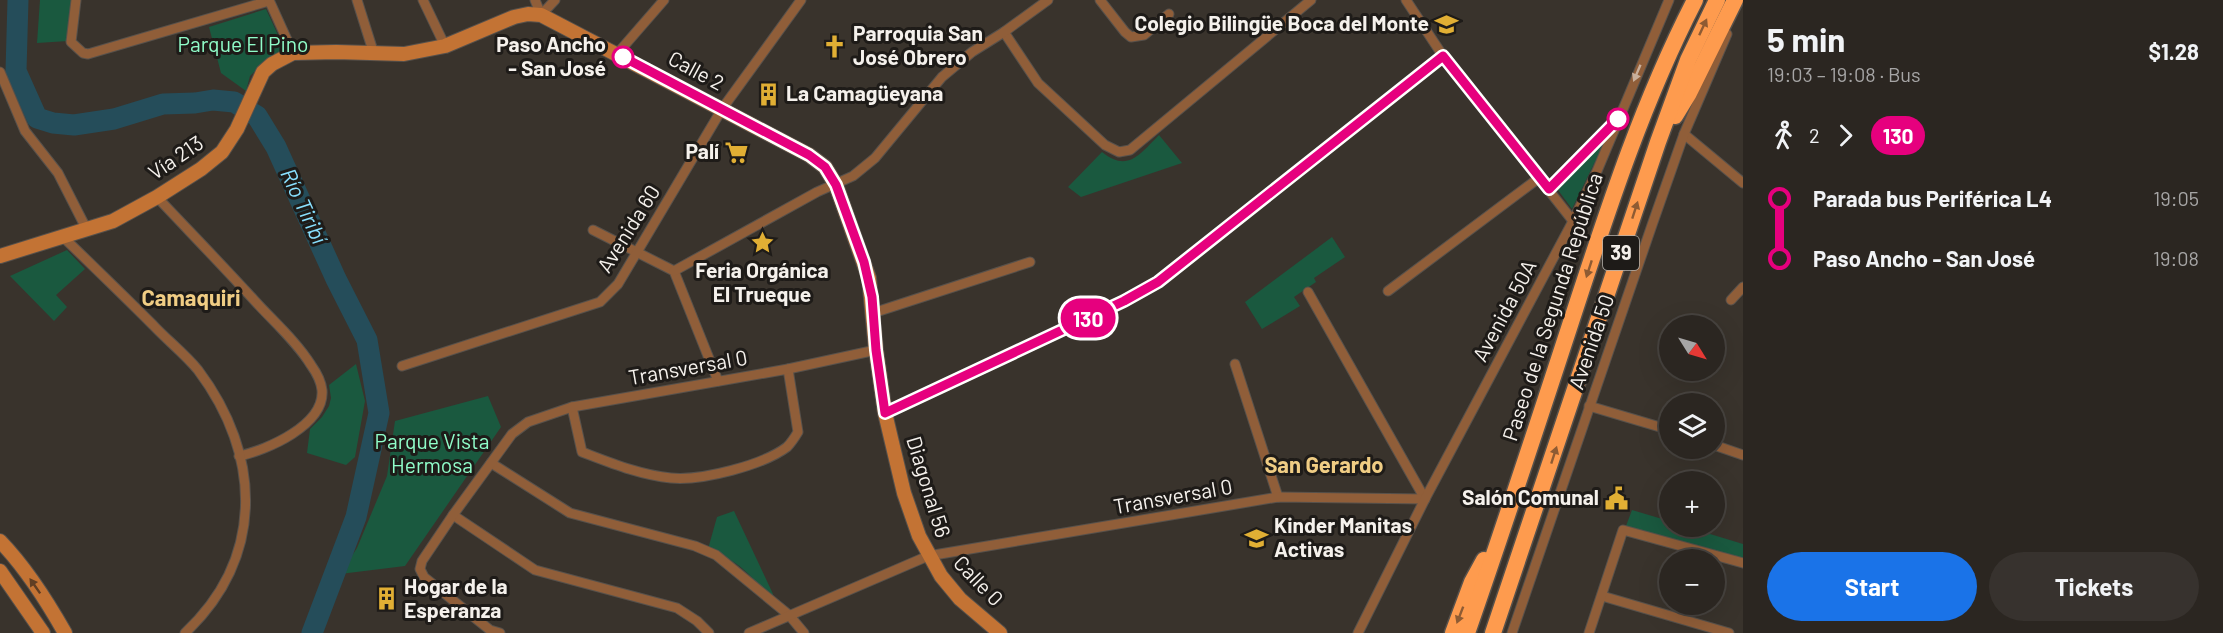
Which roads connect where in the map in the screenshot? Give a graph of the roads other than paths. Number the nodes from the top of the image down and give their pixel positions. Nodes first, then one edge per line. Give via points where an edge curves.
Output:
1 (76, 0) edge
2 (357, 0) edge
3 (423, 0) edge
4 (535, 0) edge
5 (555, 0) edge
6 (664, 0) edge
7 (801, 0) edge
8 (1048, 0) edge
9 (1100, 0) edge
10 (1311, 0) edge
11 (1406, 0) edge
12 (1669, 0) edge
13 (1682, 0) edge
14 (1695, 0) edge
15 (1717, 0) edge
16 (1735, 0) edge
17 (1743, 0) edge
18 (269, 1) edge
19 (1169, 14) dead end
20 (541, 15) junction
21 (1004, 32) junction
22 (446, 46) junction
23 (293, 54) junction
24 (374, 54) junction
25 (617, 54) junction
26 (1443, 56) junction
27 (0, 72) edge
28 (722, 109) junction
29 (1641, 115) junction
30 (1618, 119) junction
31 (1684, 134) junction
32 (1658, 142) junction
33 (1539, 178) junction
34 (1743, 183) edge
35 (836, 185) junction
36 (1549, 189) junction
37 (157, 197) junction
38 (1573, 221) junction
39 (86, 228) junction
40 (593, 230) dead end
41 (62, 236) junction
42 (637, 253) junction
43 (0, 256) edge
44 (1030, 262) dead end
45 (674, 271) junction
46 (1743, 287) edge
47 (1388, 291) dead end
48 (1308, 292) dead end
49 (1731, 300) dead end
50 (873, 313) junction
51 (876, 350) junction
52 (1235, 364) dead end
53 (402, 366) dead end
54 (788, 369) junction
55 (718, 381) junction
56 (1589, 406) junction
57 (572, 407) junction
58 (885, 413) junction
59 (1659, 427) edge
60 (1725, 449) edge
61 (1743, 455) edge
62 (239, 456) junction
63 (491, 464) junction
64 (1278, 497) junction
65 (1425, 499) junction
66 (1512, 505) junction
67 (1535, 510) junction
68 (453, 514) junction
69 (0, 541) edge
70 (928, 556) junction
71 (1743, 564) edge
72 (0, 571) edge
73 (1602, 596) junction
74 (789, 615) junction
75 (44, 633) edge
76 (65, 633) edge
77 (185, 633) edge
78 (500, 633) edge
79 (709, 633) edge
80 (749, 633) edge
81 (804, 633) edge
82 (1000, 633) edge
83 (1358, 633) edge
84 (1453, 633) edge
85 (1467, 633) edge
86 (1492, 633) edge
87 (1503, 633) edge
88 (1512, 633) edge
89 (1589, 633) edge
90 (1729, 633) edge

1 - 18 street via 71,42 88,54
2 - 24 street
3 - 22 street
4 - 20 street
5 - 20 street
6 - 25 street
7 - 28 street, Avenida 60
8 - 21 street
9 - 19 street via 1131,38 1144,35
10 - 21 street via 1130,150 1119,152 1105,145 1038,83
11 - 26 street
12 -> 30 street, Avenida 50A
13 - 29 highway via 1653,60
14 - 29 highway, Paseo de la Segunda República / 39
32 -> 15 highway, 39 via 1688,60
16 - 32 highway via 1689,93
17 - 31 street, Avenida 50
18 - 23 street
20 - 22 main road, Vía 213 via 514,17
20 - 25 main road, Calle 2
21 - 35 street via 942,77 875,158
22 - 24 main road, Vía 213 via 404,54
23 - 24 main road, Vía 213
23 - 37 main road, Vía 213 via 263,72 222,152
25 - 28 main road, Calle 2
26 - 33 street
26 - 58 street via 1158,282
27 - 39 street via 25,131 58,173
28 - 35 main road, Calle 2 via 809,155 825,167
28 - 42 street, Avenida 60
29 -> 66 highway, Paseo de la Segunda República / 39
30 - 36 street
30 - 38 street, Avenida 50A
31 - 34 street
31 - 56 street, Avenida 50
67 -> 32 highway, 39
33 - 36 street
33 - 47 street
35 - 45 street
35 - 50 main road, Diagonal 56 via 868,278
36 - 38 street
37 - 39 main road, Vía 213 via 113,221
37 - 62 street via 296,345 319,378 320,405 310,418 296,431 259,452
38 - 65 street, Avenida 50A
39 - 41 main road, Vía 213
40 - 42 street
41 - 43 main road, Vía 213
41 - 62 street via 197,369 216,399
42 - 45 street
42 - 53 street, Avenida 60 via 618,284 600,302
44 - 50 street
45 - 55 street
46 - 49 street
48 - 65 street
50 - 51 main road, Diagonal 56
51 - 54 street, Transversal 0
51 - 58 main road, Diagonal 56
52 - 64 street
54 - 55 street, Transversal 0
54 - 57 street via 798,432 789,446 760,463 708,475 673,478 621,467 582,452
55 - 57 street, Transversal 0
56 - 59 street
56 - 88 street, Avenida 50
57 - 63 street, Transversal 0 via 528,422 512,434
58 - 70 main road, Diagonal 56 via 904,493
60 - 61 street
62 - 77 street via 246,491 241,545 222,589
63 - 68 street
63 - 74 street via 570,513 716,555
64 - 65 street, Transversal 0
64 - 70 street, Transversal 0
65 - 83 street, Avenida 50A
66 -> 84 highway via 1472,582
66 - 85 highway, Paseo de la Segunda República / 39
67 - 86 highway, 39
67 - 87 highway
68 - 78 street via 420,569 424,577 490,630
68 - 79 street via 535,570 677,608
76 -> 69 main road
70 - 74 street, Transversal 0
70 - 82 main road, Calle 0 via 960,598
71 - 73 street via 1623,531
72 - 75 main road
73 - 89 street
73 - 90 street
74 - 80 street, Transversal 0
74 - 81 street

